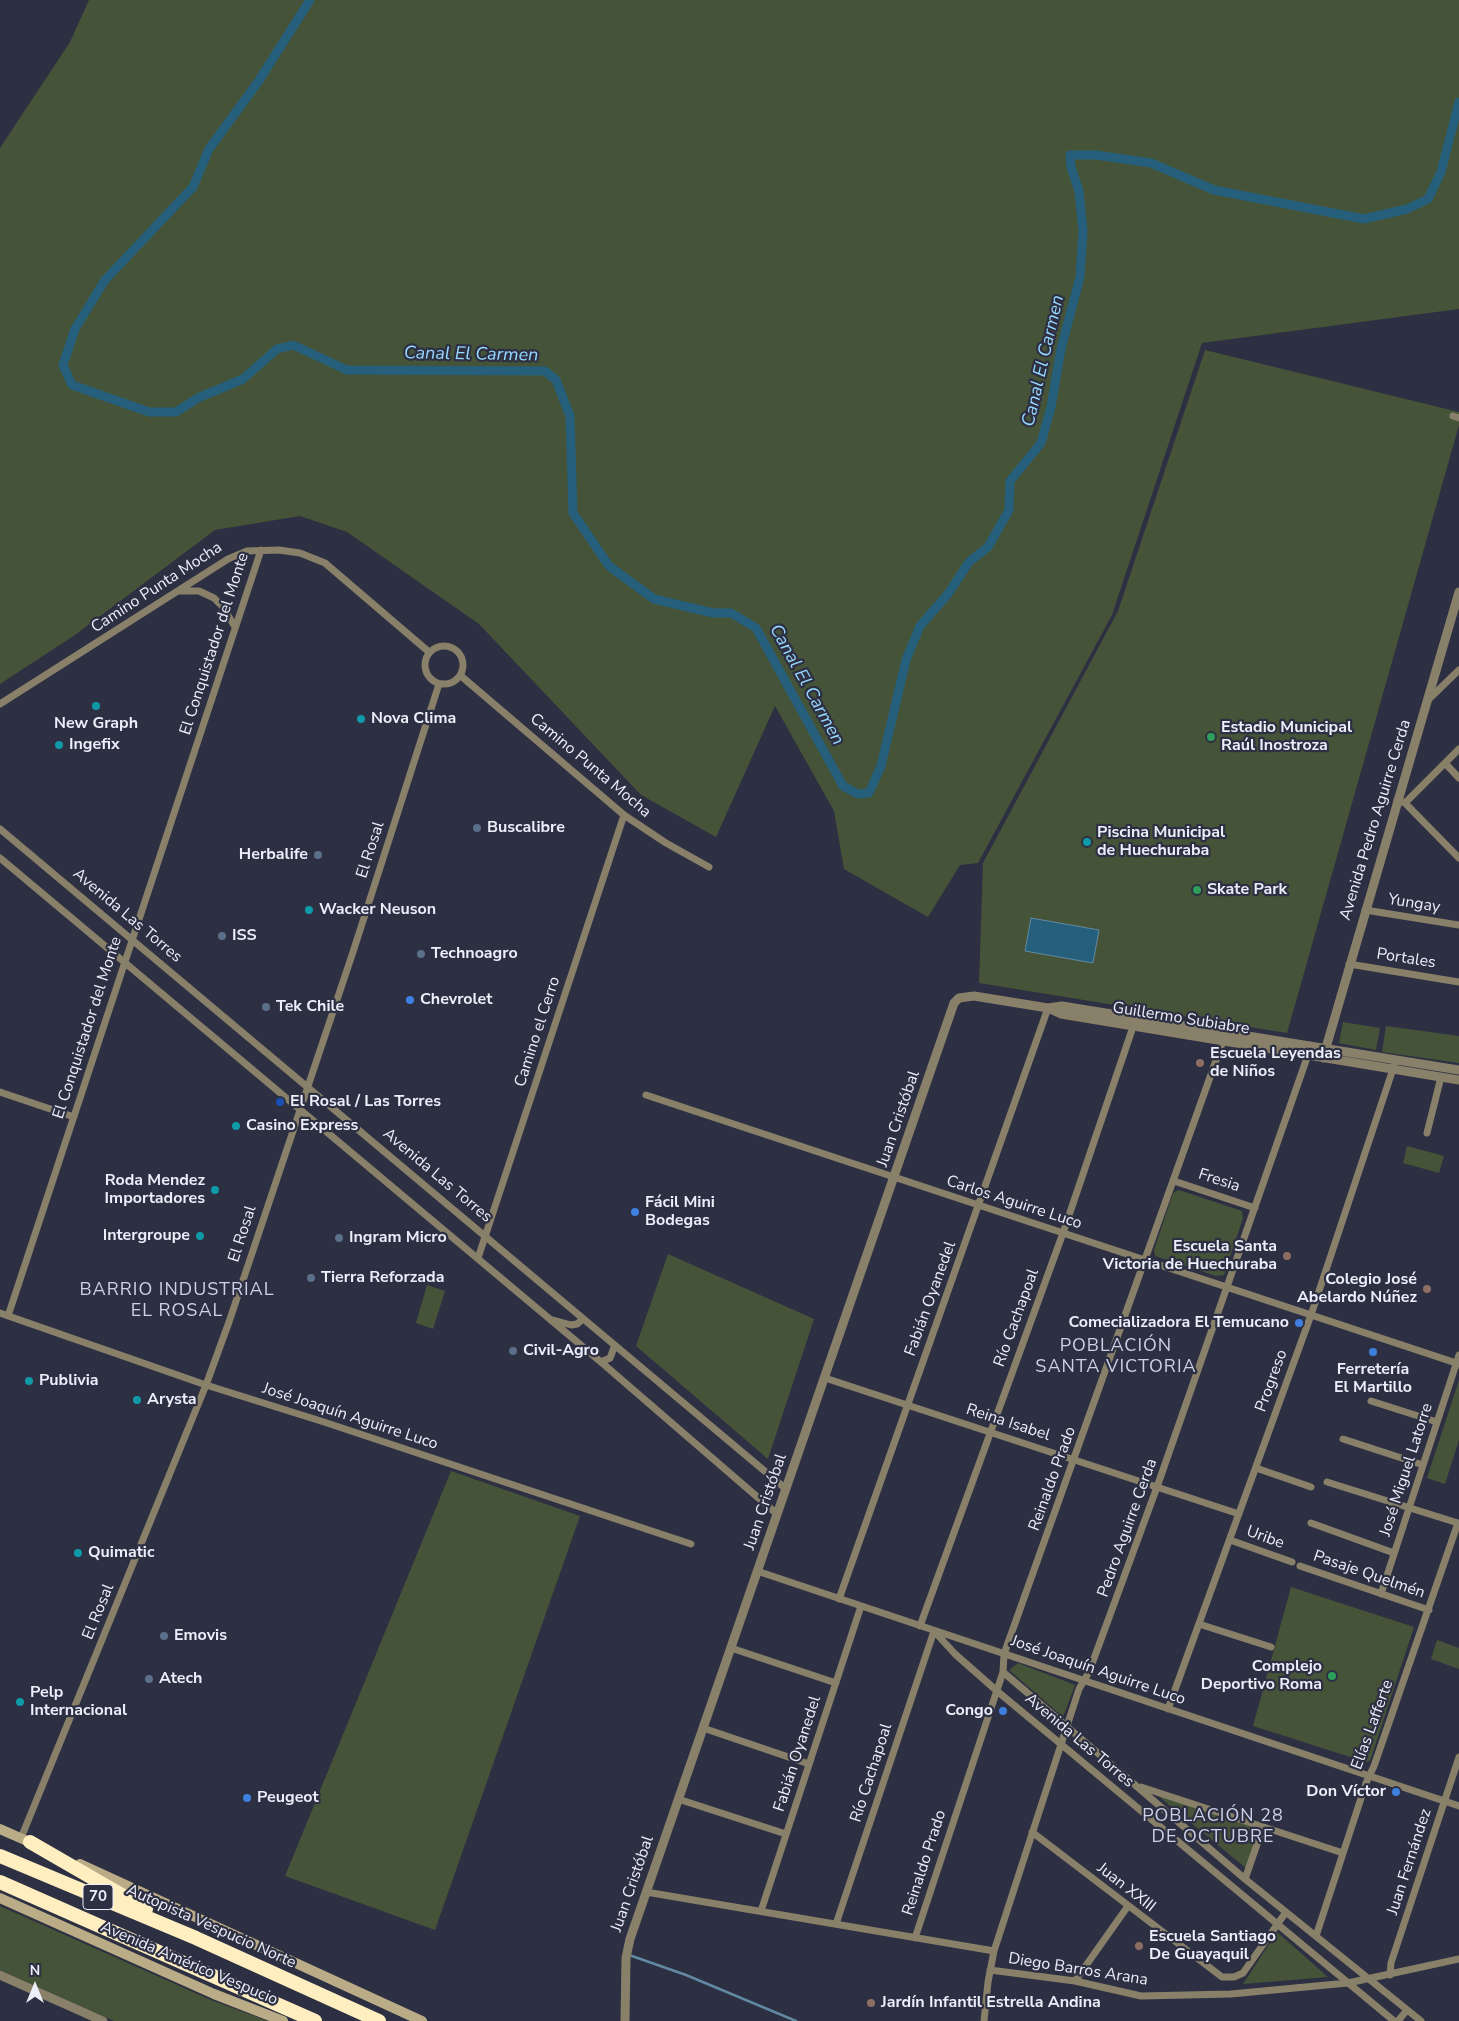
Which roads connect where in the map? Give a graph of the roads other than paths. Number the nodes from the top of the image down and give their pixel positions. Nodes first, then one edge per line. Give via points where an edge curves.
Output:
1 (261, 550) junction
2 (178, 591) junction
3 (1459, 592) edge
4 (235, 627) junction
5 (429, 652) junction
6 (1459, 670) edge
7 (461, 676) junction
8 (439, 684) junction
9 (1427, 701) junction
10 (0, 704) edge
11 (1459, 749) edge
12 (1445, 764) junction
13 (1459, 778) edge
14 (1401, 802) junction
15 (624, 815) junction
16 (0, 828) edge
17 (0, 858) edge
18 (1459, 858) edge
19 (710, 867) dead end
20 (1365, 910) junction
21 (1459, 925) edge
22 (132, 938) junction
23 (126, 961) junction
24 (1349, 964) junction
25 (1459, 982) edge
26 (959, 998) joint
27 (1048, 1008) junction
28 (1135, 1022) junction
29 (1224, 1037) junction
30 (1309, 1051) junction
31 (1324, 1053) junction
32 (1396, 1060) junction
33 (1393, 1069) junction
34 (1459, 1070) edge
35 (1442, 1077) junction
36 (1459, 1080) edge
37 (308, 1085) junction
38 (0, 1092) edge
39 (646, 1095) dead end
40 (300, 1108) junction
41 (74, 1117) junction
42 (1427, 1133) dead end
43 (894, 1178) junction
44 (1174, 1180) junction
45 (980, 1206) junction
46 (1255, 1208) junction
47 (1063, 1233) junction
48 (486, 1235) junction
49 (478, 1258) junction
50 (1145, 1261) junction
51 (1227, 1288) junction
52 (0, 1313) edge
53 (1311, 1315) junction
54 (8, 1316) junction
55 (548, 1318) junction
56 (583, 1319) junction
57 (615, 1345) junction
58 (1459, 1355) edge
59 (602, 1362) junction
60 (1458, 1364) edge
61 (825, 1378) junction
62 (206, 1385) junction
63 (1371, 1401) dead end
64 (908, 1405) junction
65 (1437, 1422) junction
66 (990, 1432) junction
67 (1343, 1439) dead end
68 (1075, 1460) junction
69 (1423, 1465) junction
70 (1256, 1468) junction
71 (1327, 1482) dead end
72 (1157, 1487) junction
73 (1312, 1487) dead end
74 (786, 1488) junction
75 (1409, 1508) junction
76 (777, 1514) junction
77 (1239, 1514) junction
78 (1312, 1523) dead end
79 (1458, 1523) edge
80 (1230, 1540) junction
81 (692, 1544) dead end
82 (1394, 1553) junction
83 (1292, 1562) dead end
84 (1300, 1566) dead end
85 (757, 1571) junction
86 (1381, 1594) junction
87 (840, 1599) junction
88 (861, 1606) junction
89 (1429, 1610) junction
90 (1199, 1624) junction
91 (920, 1626) junction
92 (934, 1631) junction
93 (731, 1648) junction
94 (1271, 1648) dead end
95 (1004, 1654) junction
96 (1003, 1672) junction
97 (1084, 1681) junction
98 (836, 1683) junction
99 (996, 1691) junction
100 (1168, 1710) junction
101 (1066, 1726) junction
102 (703, 1728) junction
103 (1060, 1744) junction
104 (1459, 1758) edge
105 (809, 1764) junction
106 (1369, 1776) junction
107 (1136, 1785) junction
108 (678, 1800) junction
109 (1444, 1801) junction
110 (1459, 1806) edge
111 (1263, 1827) junction
112 (0, 1829) edge
113 (1032, 1832) junction
114 (786, 1834) junction
115 (25, 1840) junction
116 (1343, 1853) junction
117 (0, 1856) edge
118 (1245, 1879) junction
119 (0, 1882) edge
120 (0, 1888) edge
121 (646, 1892) junction
122 (0, 1898) edge
123 (1128, 1906) junction
124 (760, 1912) junction
125 (1286, 1912) junction
126 (70, 1913) junction
127 (1278, 1923) junction
128 (836, 1924) junction
129 (1316, 1936) junction
130 (196, 1938) junction
131 (915, 1938) junction
132 (994, 1951) junction
133 (1459, 1959) edge
134 (990, 1970) junction
135 (0, 1975) edge
136 (1390, 1975) junction
137 (1369, 1979) junction
138 (1075, 1981) junction
139 (1348, 1982) junction
140 (1408, 2010) junction
141 (103, 2021) edge
142 (283, 2021) edge
143 (315, 2021) edge
144 (379, 2021) edge
145 (422, 2021) edge
146 (625, 2021) edge
147 (984, 2021) edge
148 (1394, 2021) edge
149 (1398, 2021) edge
150 (1421, 2021) edge

1 - 2 street, Camino Punta Mocha via 237,554
1 - 4 street, El Conquistador del Monte
1 - 5 street, Camino Punta Mocha via 300,553 325,563
2 - 4 street via 199,591 214,598
2 - 10 street, Camino Punta Mocha
3 - 9 street, Avenida Pedro Aguirre Cerda
4 - 22 street, El Conquistador del Monte
5 - 7 street via 440,646 459,651 464,663
5 - 8 street via 426,671
6 - 9 street
7 - 8 street via 451,683
7 - 15 street, Camino Punta Mocha
8 - 37 street, El Rosal
9 - 14 street, Avenida Pedro Aguirre Cerda
11 - 12 street
12 - 13 street
12 - 14 street
14 - 18 street
14 - 20 street, Avenida Pedro Aguirre Cerda
15 - 19 street, Camino Punta Mocha
15 - 48 street, Camino el Cerro
16 - 22 street, Avenida Las Torres
17 - 23 street
20 - 21 street, Yungay
20 - 24 street, Avenida Pedro Aguirre Cerda
22 - 23 street, El Conquistador del Monte
22 - 37 street, Avenida Las Torres
23 - 40 street
23 - 41 street, El Conquistador del Monte
24 - 25 street, Portales
24 - 31 street, Avenida Pedro Aguirre Cerda
26 - 27 street, Guillermo Subiabre via 974,996
26 - 43 street, Juan Cristóbal via 954,1003
27 - 28 street, Guillermo Subiabre via 1062,1006
27 - 45 street, Fabián Oyanedel
28 - 29 street, Guillermo Subiabre
28 - 47 street, Río Cachapoal
29 - 30 street, Guillermo Subiabre
29 - 44 street, Reinaldo Prado
30 - 31 street, Guillermo Subiabre
30 - 46 street, Pedro Aguirre Cerda
31 - 32 street, Guillermo Subiabre
31 - 33 street, Guillermo Subiabre
32 - 33 street, Progreso
32 - 34 street, Guillermo Subiabre
33 - 35 street, Guillermo Subiabre
33 - 53 street, Progreso
35 - 36 street, Guillermo Subiabre
35 - 42 street
37 - 40 street, El Rosal
37 - 48 street, Avenida Las Torres
38 - 41 street
39 - 43 street, Carlos Aguirre Luco
40 - 49 street
40 - 62 street, El Rosal
41 - 54 street, El Conquistador del Monte
43 - 45 street, Carlos Aguirre Luco
43 - 61 street, Juan Cristóbal
44 - 46 street, Fresia
44 - 50 street, Reinaldo Prado
45 - 47 street, Carlos Aguirre Luco
45 - 64 street, Fabián Oyanedel
46 - 51 street, Pedro Aguirre Cerda
47 - 50 street, Carlos Aguirre Luco
47 - 66 street, Río Cachapoal
48 - 49 street, Camino el Cerro
48 - 56 street, Avenida Las Torres
49 - 55 street
50 - 51 street, Carlos Aguirre Luco
50 - 68 street, Reinaldo Prado
51 - 53 street, Carlos Aguirre Luco
51 - 72 street, Pedro Aguirre Cerda
52 - 54 street, José Joaquín Aguirre Luco
53 - 60 street, Carlos Aguirre Luco
53 - 70 street, Progreso
54 - 62 street, José Joaquín Aguirre Luco
55 - 56 street via 571,1325
55 - 59 street
56 - 57 street, Avenida Las Torres
57 - 59 street via 610,1358
57 - 74 street, Avenida Las Torres
58 - 60 street, José Miguel Latorre
59 - 76 street
60 - 65 street, José Miguel Latorre
61 - 64 street, Reina Isabel
61 - 74 street, Juan Cristóbal
62 - 81 street, José Joaquín Aguirre Luco
62 - 115 street, El Rosal
63 - 65 street
64 - 66 street, Reina Isabel
64 - 87 street, Fabián Oyanedel
65 - 69 street, José Miguel Latorre
66 - 68 street, Reina Isabel
66 - 91 street, Río Cachapoal
67 - 69 street
68 - 72 street, Reina Isabel
68 - 95 street, Reinaldo Prado
69 - 75 street, José Miguel Latorre
70 - 73 street
70 - 77 street, Progreso
71 - 75 street
72 - 77 street, Reina Isabel
72 - 97 street, Pedro Aguirre Cerda
74 - 76 street, Juan Cristóbal
75 - 79 street
75 - 82 street, José Miguel Latorre
76 - 85 street, Juan Cristóbal
77 - 80 street, Progreso
78 - 82 street
79 - 89 street, Elías Lafferte
80 - 83 street, Uribe
80 - 90 street, Progreso
82 - 86 street, José Miguel Latorre
84 - 86 street, Pasaje Quelmén
85 - 87 street, José Joaquín Aguirre Luco
85 - 93 street, Juan Cristóbal
86 - 89 street, Pasaje Quelmén
87 - 88 street, José Joaquín Aguirre Luco
88 - 91 street, José Joaquín Aguirre Luco
88 - 98 street, Fabián Oyanedel
89 - 106 street, Elías Lafferte
90 - 94 street
90 - 100 street, Progreso
91 - 92 street, José Joaquín Aguirre Luco
92 - 95 street, José Joaquín Aguirre Luco
92 - 99 street, Avenida Las Torres
92 - 128 street, Río Cachapoal
93 - 98 street
93 - 102 street, Juan Cristóbal
95 - 96 street, Reinaldo Prado
95 - 97 street, José Joaquín Aguirre Luco
96 - 99 street, Reinaldo Prado
96 - 101 street, Avenida Las Torres
97 - 100 street, José Joaquín Aguirre Luco
97 - 101 street, Pedro Aguirre Cerda via 1078,1689
98 - 105 street, Fabián Oyanedel
99 - 103 street, Avenida Las Torres
99 - 131 street, Reinaldo Prado
100 - 106 street, José Joaquín Aguirre Luco
101 - 103 street, Pedro Aguirre Cerda
101 - 107 street, Avenida Las Torres
102 - 105 street
102 - 108 street, Juan Cristóbal
103 - 113 street, Pedro Aguirre Cerda
103 - 127 street, Avenida Las Torres
104 - 109 street, Juan Fernández
105 - 114 street, Fabián Oyanedel
106 - 109 street, José Joaquín Aguirre Luco
106 - 116 street, Elías Lafferte
107 - 111 street
107 - 118 street, Avenida Las Torres
108 - 114 street
108 - 121 street, Juan Cristóbal
109 - 110 street, José Joaquín Aguirre Luco
109 - 136 street, Juan Fernández via 1390,1963
111 - 116 street
111 - 118 street
112 - 115 main road
113 - 123 street, Juan XXIII
113 - 132 street, Pedro Aguirre Cerda
114 - 124 street, Fabián Oyanedel
115 - 130 highway
115 - 145 main road
116 - 129 street, Elías Lafferte
117 - 130 highway, Autopista Vespucio Norte / 70
118 - 125 street, Avenida Las Torres
119 - 126 highway, 70
120 - 126 highway
121 - 124 street, Diego Barros Arana
121 - 146 street, Juan Cristóbal via 627,1947
122 - 142 main road, Avenida Américo Vespucio via 214,1994
123 - 127 street, Juan XXIII via 1216,1974 1230,1978 1243,1973
123 - 138 street
124 - 128 street, Diego Barros Arana
125 - 127 street
125 - 129 street, Avenida Las Torres
126 - 143 highway, 70
127 - 139 street, Avenida Las Torres
128 - 131 street, Diego Barros Arana
129 - 137 street, Avenida Las Torres
130 - 144 highway, Autopista Vespucio Norte / 70
131 - 132 street, Diego Barros Arana
132 - 134 street, Pedro Aguirre Cerda
133 - 136 street, Diego Barros Arana
134 - 138 street, Diego Barros Arana
134 - 147 street, Pedro Aguirre Cerda
135 - 141 street
136 - 137 street, Diego Barros Arana
137 - 139 street, Diego Barros Arana
137 - 140 street, Avenida Las Torres
138 - 139 street, Diego Barros Arana via 1142,1996 1231,1994
139 - 148 street, Avenida Las Torres
140 - 149 street
140 - 150 street, Avenida Las Torres

